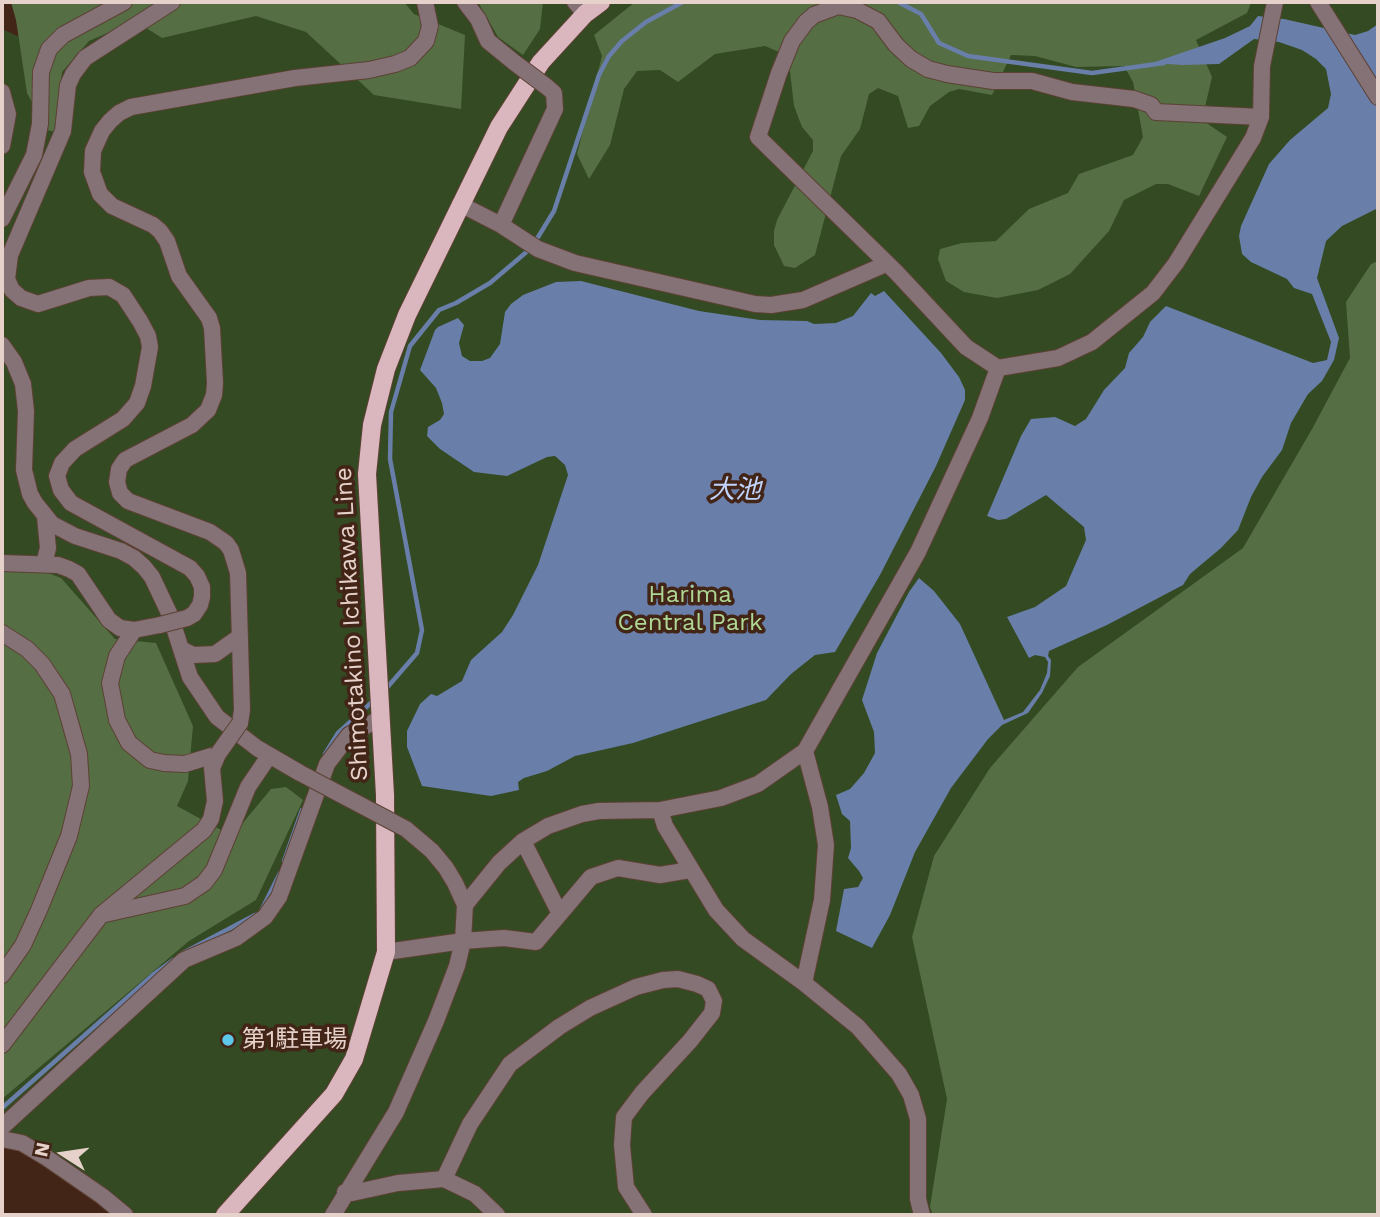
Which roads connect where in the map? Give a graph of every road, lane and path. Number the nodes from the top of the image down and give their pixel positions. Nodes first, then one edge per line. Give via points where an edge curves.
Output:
1 (124, 2) edge
2 (172, 2) edge
3 (425, 2) edge
4 (465, 2) edge
5 (601, 2) edge
6 (1275, 2) edge
7 (1318, 2) edge
8 (580, 8) edge
9 (2, 92) edge
10 (1378, 97) edge
11 (1261, 117) junction
12 (2, 146) edge
13 (460, 204) junction
14 (2, 219) edge
15 (501, 225) junction
16 (887, 264) junction
17 (2, 345) edge
18 (998, 368) junction
19 (45, 517) junction
20 (2, 563) edge
21 (44, 564) junction
22 (134, 631) junction
23 (2, 633) edge
24 (239, 637) junction
25 (181, 649) junction
26 (381, 718) junction
27 (805, 751) junction
28 (218, 754) junction
29 (270, 756) junction
30 (660, 810) junction
31 (523, 841) junction
32 (690, 870) junction
33 (465, 905) junction
34 (560, 914) junction
35 (101, 915) junction
36 (463, 941) junction
37 (386, 952) junction
38 (2, 975) edge
39 (804, 983) junction
40 (2, 1045) edge
41 (2, 1126) edge
42 (2, 1139) edge
43 (444, 1179) junction
44 (345, 1192) junction
45 (125, 1215) edge
46 (225, 1215) edge
47 (333, 1215) edge
48 (497, 1215) edge
49 (643, 1215) edge
50 (922, 1215) edge

1 - 14 street via 63,35 49,49 41,72 34,155
2 - 22 street, bridge via 85,58 73,74 63,131 9,255 7,279 21,298 38,304 89,288 116,289 128,300 144,329 150,347 137,403 123,419 75,449 57,476 71,503 197,576 202,597 194,614
3 - 24 street via 430,26 426,41 402,61 131,107 110,121 93,151 92,172 100,194 112,206 160,231 178,276 212,328 215,383 208,410 192,425 125,460 119,469 118,488 128,501 210,532 226,543 237,573
4 - 15 street, bridge via 488,41 554,93 555,109
5 - 8 main road, Shimotakino Ichikawa Line
6 - 11 street via 1262,65
7 - 10 street
8 - 13 main road, Shimotakino Ichikawa Line via 499,127
9 - 12 street via 8,114
11 - 16 street via 1156,112 1134,99 1072,92 1032,81 947,75 911,59 878,21 857,10 828,8 806,22 792,41 758,137
11 - 18 street via 1253,138 1153,293 1075,351
13 - 15 street
13 - 26 main road, Shimotakino Ichikawa Line via 407,315 386,369 372,425 367,474
15 - 16 street via 538,249 575,263 755,304 803,300
16 - 18 street via 966,346
17 - 19 street via 23,384 24,470 30,494
18 - 27 street via 918,552
19 - 21 street via 48,548
19 - 25 street via 75,536 121,551 144,567 162,595
20 - 21 street
21 - 22 street via 78,574 109,620
22 - 28 street via 117,656 110,683 117,720 129,743 150,760 164,763 185,764
23 - 38 street via 34,657 62,695 76,743 81,786 57,867 23,945
24 - 25 street via 215,654 193,655
24 - 28 street, bridge via 240,723
25 - 29 street via 190,677 217,717
26 - 37 main road, Shimotakino Ichikawa Line
26 - 41 street via 349,735 327,764 279,897 265,917 236,938 184,960
27 - 30 street via 744,790
27 - 39 street via 826,845 822,901
28 - 35 street via 212,768 215,801 204,830
29 - 33 street, bridge via 406,829 446,868
29 - 35 street via 248,787 214,870 204,883 185,897
30 - 31 street via 582,814
30 - 32 street
31 - 33 street
31 - 34 street
32 - 34 street via 660,875 618,868 591,877
32 - 39 street via 716,910 743,939
33 - 36 street
34 - 36 street via 536,942 504,938
35 - 40 street
36 - 37 street
36 - 44 street via 436,1021 396,1112
37 - 46 main road, Shimotakino Ichikawa Line via 354,1059 334,1094
39 - 50 street via 880,1049 911,1095 918,1119
42 - 45 street via 22,1143 47,1158
43 - 44 street
43 - 48 street via 475,1194
43 - 49 street via 470,1124 510,1064 590,1008 636,988 678,979 708,989 712,1013 624,1117 626,1187
44 - 47 street

